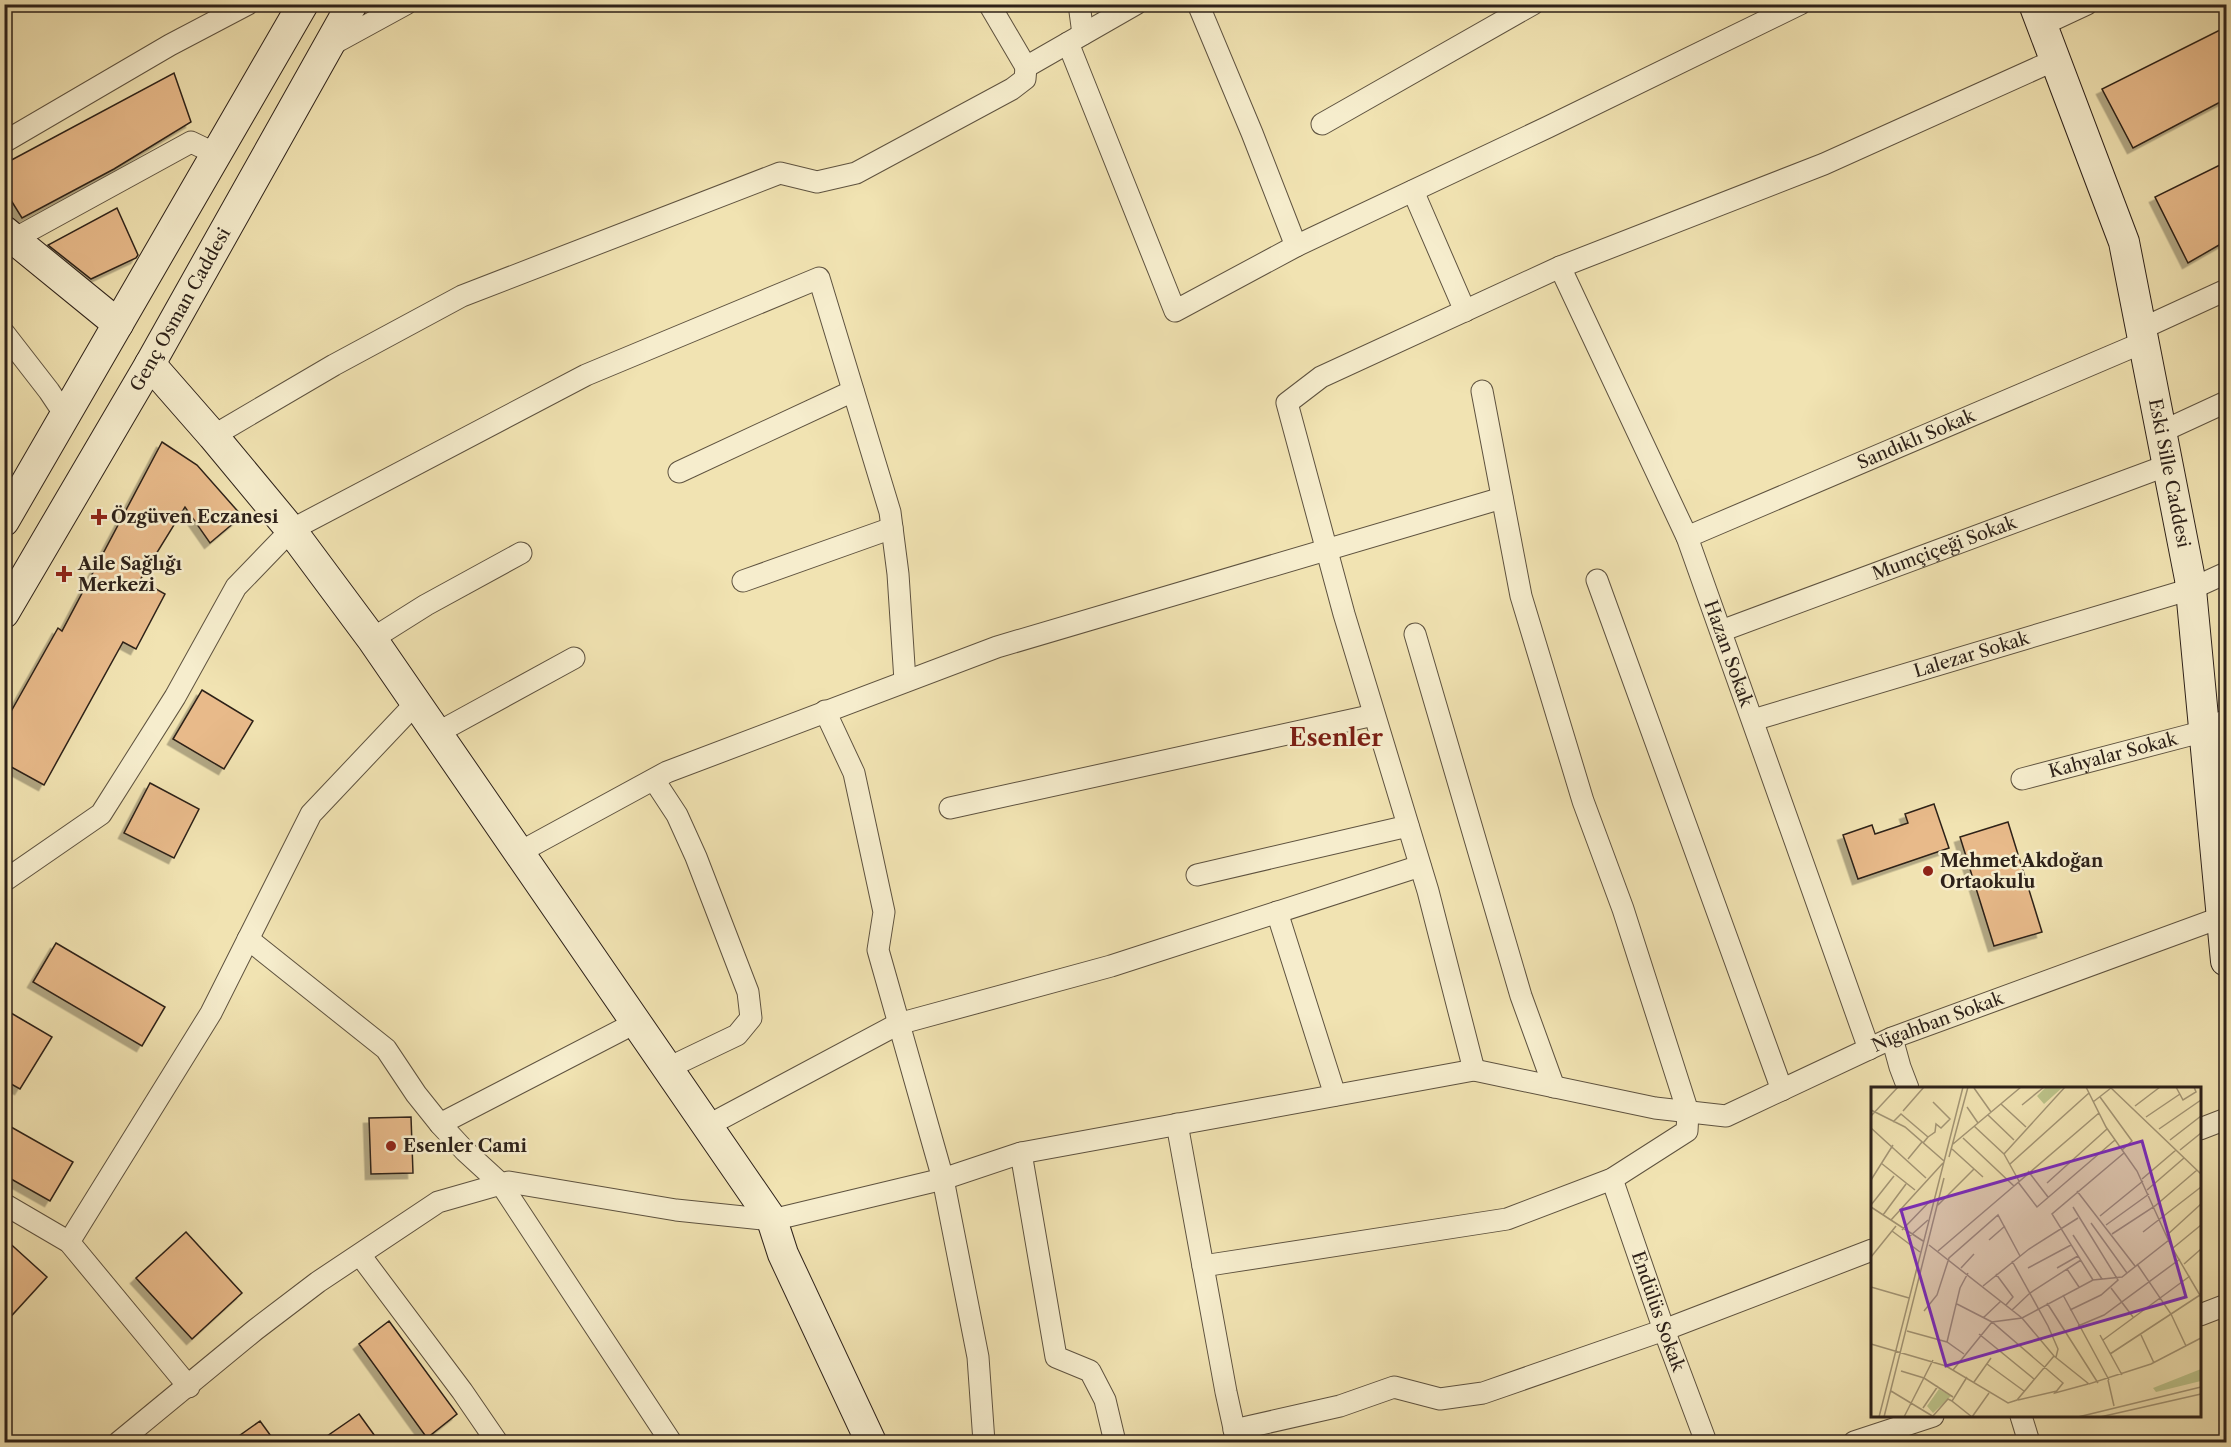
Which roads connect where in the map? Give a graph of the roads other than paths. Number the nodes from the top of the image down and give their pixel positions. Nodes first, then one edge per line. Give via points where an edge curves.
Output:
1 (248, 4) edge
2 (303, 4) edge
3 (352, 4) edge
4 (406, 4) edge
5 (989, 4) edge
6 (1079, 4) edge
7 (1136, 4) edge
8 (1198, 4) edge
9 (1533, 4) edge
10 (1800, 4) edge
11 (2087, 4) edge
12 (2038, 15) edge
13 (1076, 38) junction
14 (330, 46) junction
15 (2055, 60) junction
16 (1026, 67) junction
17 (1322, 124) dead end
18 (4, 142) edge
19 (216, 154) junction
20 (1413, 191) junction
21 (9, 235) edge
22 (1296, 246) junction
23 (1560, 267) junction
24 (2226, 290) edge
25 (1465, 311) junction
26 (118, 324) junction
27 (4, 333) edge
28 (2142, 336) junction
29 (150, 364) junction
30 (853, 391) junction
31 (1482, 392) dead end
32 (2226, 402) edge
33 (65, 415) junction
34 (2161, 432) junction
35 (213, 436) junction
36 (2168, 465) junction
37 (679, 472) dead end
38 (1502, 498) junction
39 (4, 521) edge
40 (892, 528) junction
41 (291, 530) junction
42 (1687, 537) junction
43 (1326, 549) junction
44 (521, 553) dead end
45 (2226, 573) edge
46 (1597, 580) dead end
47 (743, 581) dead end
48 (2191, 589) junction
49 (4, 613) edge
50 (1721, 632) junction
51 (1415, 634) dead end
52 (372, 639) junction
53 (574, 658) dead end
54 (905, 681) junction
55 (416, 703) junction
56 (825, 711) junction
57 (1374, 715) junction
58 (1753, 720) junction
59 (2216, 726) edge
60 (437, 733) junction
61 (2022, 779) dead end
62 (654, 780) junction
63 (950, 808) dead end
64 (1408, 826) junction
65 (520, 852) junction
66 (2222, 863) edge
67 (1420, 866) junction
68 (1197, 875) dead end
69 (4, 881) edge
70 (1277, 912) junction
71 (2222, 917) junction
72 (248, 939) junction
73 (2226, 961) edge
74 (637, 1022) junction
75 (898, 1024) junction
76 (1892, 1038) junction
77 (1869, 1049) junction
78 (668, 1068) junction
79 (1474, 1070) junction
80 (1554, 1087) junction
81 (1907, 1087) edge
82 (1782, 1090) junction
83 (1335, 1095) junction
84 (1689, 1112) junction
85 (2226, 1119) edge
86 (440, 1124) junction
87 (1177, 1124) junction
88 (708, 1126) junction
89 (2201, 1128) edge
90 (1021, 1154) junction
91 (943, 1179) junction
92 (1612, 1179) junction
93 (501, 1184) junction
94 (4, 1204) edge
95 (772, 1220) junction
96 (69, 1242) junction
97 (1871, 1250) edge
98 (360, 1255) junction
99 (1203, 1266) junction
100 (2226, 1305) edge
101 (2201, 1314) edge
102 (1664, 1330) junction
103 (189, 1386) junction
104 (1930, 1417) edge
105 (2021, 1417) edge
106 (1236, 1436) edge
107 (119, 1443) edge
108 (497, 1443) edge
109 (671, 1443) edge
110 (871, 1443) edge
111 (984, 1443) edge
112 (1115, 1443) edge
113 (1706, 1443) edge
114 (1854, 1443) edge
115 (2029, 1443) edge

1 - 18 street
2 - 19 street
3 - 14 street, Genç Osman Caddesi
4 - 14 street
5 - 16 street
6 - 13 street
7 - 13 street
8 - 22 street
9 - 17 street
10 - 20 street
11 - 12 street
12 - 15 street, Eski Sille Caddesi
13 - 16 street
13 - 22 street via 1175,311
14 - 29 street, Genç Osman Caddesi
15 - 23 street via 1824,164
15 - 28 street, Eski Sille Caddesi via 2124,242
16 - 35 street via 1025,79 1012,89 856,173 817,182 780,173 462,296
19 - 21 street via 191,142
19 - 26 street
20 - 22 street
20 - 25 street
21 - 26 street
23 - 25 street
23 - 42 street, Hazan Sokak
24 - 28 street, Sandıklı Sokak
25 - 43 street via 1321,377 1287,403
26 - 33 street
27 - 33 street
28 - 34 street, Eski Sille Caddesi
28 - 42 street, Sandıklı Sokak
29 - 35 street
29 - 49 street, Genç Osman Caddesi
30 - 37 street
30 - 40 street
30 - 41 street via 819,278 586,375
31 - 38 street
32 - 34 street
33 - 39 street
34 - 36 street, Eski Sille Caddesi
35 - 41 street
36 - 48 street, Eski Sille Caddesi
36 - 50 street, Mumçiçeği Sokak
38 - 43 street
38 - 84 street via 1521,596 1583,801 1623,909
40 - 47 street
40 - 54 street
41 - 52 street
41 - 69 street via 236,587 175,697 100,814
42 - 50 street, Hazan Sokak
43 - 54 street via 997,647
43 - 57 street
44 - 52 street
45 - 48 street, Lalezar Sokak
46 - 82 street
48 - 58 street, Lalezar Sokak
48 - 59 street, Eski Sille Caddesi
50 - 58 street, Hazan Sokak
51 - 80 street via 1521,996
52 - 55 street
53 - 60 street
54 - 56 street
55 - 60 street
55 - 72 street via 310,814
56 - 62 street
56 - 75 street via 854,773 884,912 878,950
57 - 63 street
57 - 64 street
58 - 77 street, Hazan Sokak
59 - 61 street, Kahyalar Sokak
59 - 66 street, Eski Sille Caddesi
60 - 65 street
62 - 65 street
62 - 78 street via 677,815 696,857 748,992 751,1018 737,1035
64 - 67 street
64 - 68 street
65 - 74 street
66 - 71 street, Eski Sille Caddesi
67 - 70 street
67 - 79 street
70 - 75 street via 1111,966
70 - 83 street
71 - 73 street, Eski Sille Caddesi
71 - 76 street, Nigahban Sokak
72 - 86 street via 386,1049
72 - 96 street via 211,1013
74 - 78 street
74 - 86 street
75 - 88 street
75 - 91 street
76 - 77 street, Nigahban Sokak
76 - 81 street
77 - 82 street, Nigahban Sokak
78 - 88 street
79 - 80 street, Nigahban Sokak
79 - 83 street
80 - 84 street, Nigahban Sokak
82 - 84 street, Nigahban Sokak via 1726,1116
83 - 87 street
84 - 92 street via 1687,1131
85 - 89 street
86 - 93 street
87 - 90 street
87 - 99 street
88 - 95 street
90 - 91 street
90 - 112 street via 1056,1357 1090,1371 1105,1400
91 - 95 street
91 - 111 street via 978,1358
92 - 99 street via 1508,1219
92 - 102 street, Endülüs Sokak
93 - 95 street via 510,1182 676,1210
93 - 98 street via 438,1202
93 - 109 street
94 - 96 street
95 - 110 street via 783,1254
96 - 103 street
97 - 102 street
98 - 103 street via 255,1330
98 - 108 street
99 - 106 street
100 - 101 street
102 - 106 street via 1483,1393 1440,1399 1394,1387
102 - 113 street, Endülüs Sokak
103 - 107 street
104 - 114 street
105 - 115 street

